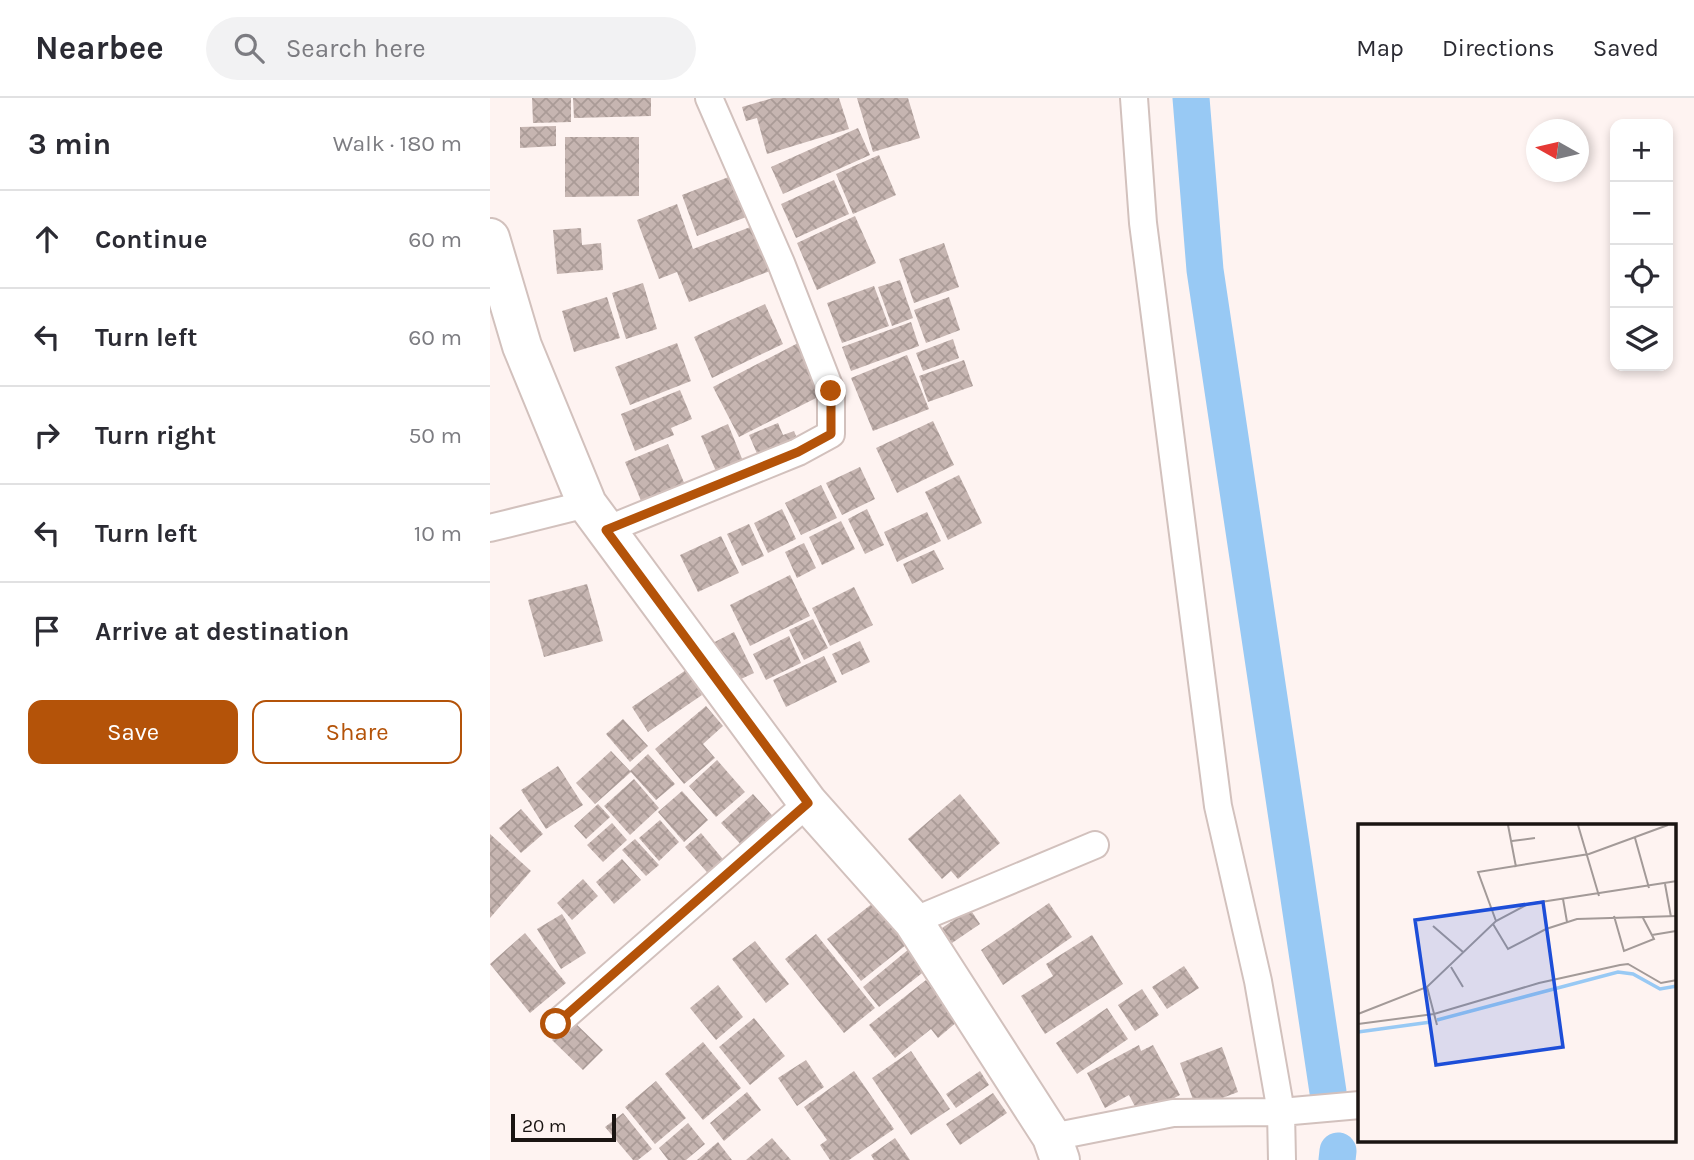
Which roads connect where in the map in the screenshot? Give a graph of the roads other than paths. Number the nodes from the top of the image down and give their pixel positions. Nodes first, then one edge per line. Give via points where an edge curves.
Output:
1 (709, 98) edge
2 (1133, 98) edge
3 (490, 238) edge
4 (596, 517) junction
5 (490, 528) edge
6 (808, 803) junction
7 (1095, 845) dead end
8 (913, 921) junction
9 (556, 1024) dead end
10 (1358, 1105) edge
11 (1281, 1112) junction
12 (1056, 1149) edge
13 (1282, 1160) edge

1 - 4 street via 831,391 831,434 798,452
2 - 11 street via 1144,237 1218,806 1258,981
3 - 4 street via 522,346
4 - 5 street
4 - 6 street
6 - 8 street
6 - 9 street
7 - 8 street
8 - 12 street
10 - 11 street
11 - 12 street via 1173,1113
11 - 13 street

